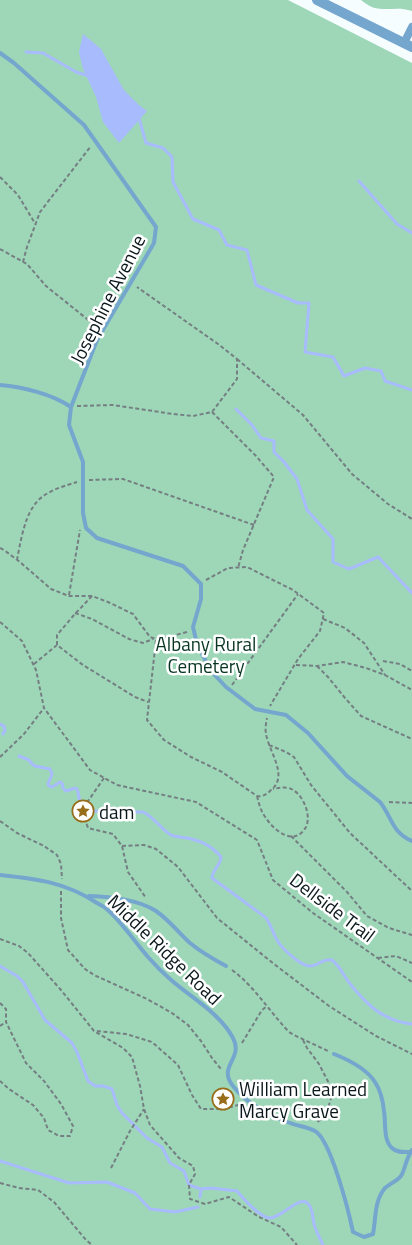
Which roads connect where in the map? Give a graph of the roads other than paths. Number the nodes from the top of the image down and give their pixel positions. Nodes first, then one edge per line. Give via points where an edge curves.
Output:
1 (317, 0) edge
2 (412, 27) edge
3 (408, 45) edge
4 (0, 53) edge
5 (0, 386) edge
6 (71, 407) junction
7 (412, 840) edge
8 (0, 875) edge
9 (86, 896) junction
10 (226, 966) road end
11 (334, 1054) road end
12 (411, 1151) edge

1 - 3 street
2 - 3 street
4 - 6 lane, Josephine Avenue via 84,125 156,227 154,243 97,340
5 - 6 lane via 34,392
6 - 7 lane via 69,425 83,462 86,528 97,538 183,566 201,584 193,626 197,644 211,671 255,708 286,714 347,776 380,802 392,824
8 - 9 lane, Middle Ridge Road via 43,880
9 - 10 lane, Middle Ridge Road via 113,898 151,909 199,950
9 - 12 lane, Middle Ridge Road via 108,910 171,980 220,1021 234,1040 236,1049 228,1070 234,1088 258,1109 316,1131 324,1142 344,1192 354,1232 364,1237 373,1234 377,1204 384,1189 401,1176
11 - 12 lane via 370,1075 382,1098 389,1144 398,1152

